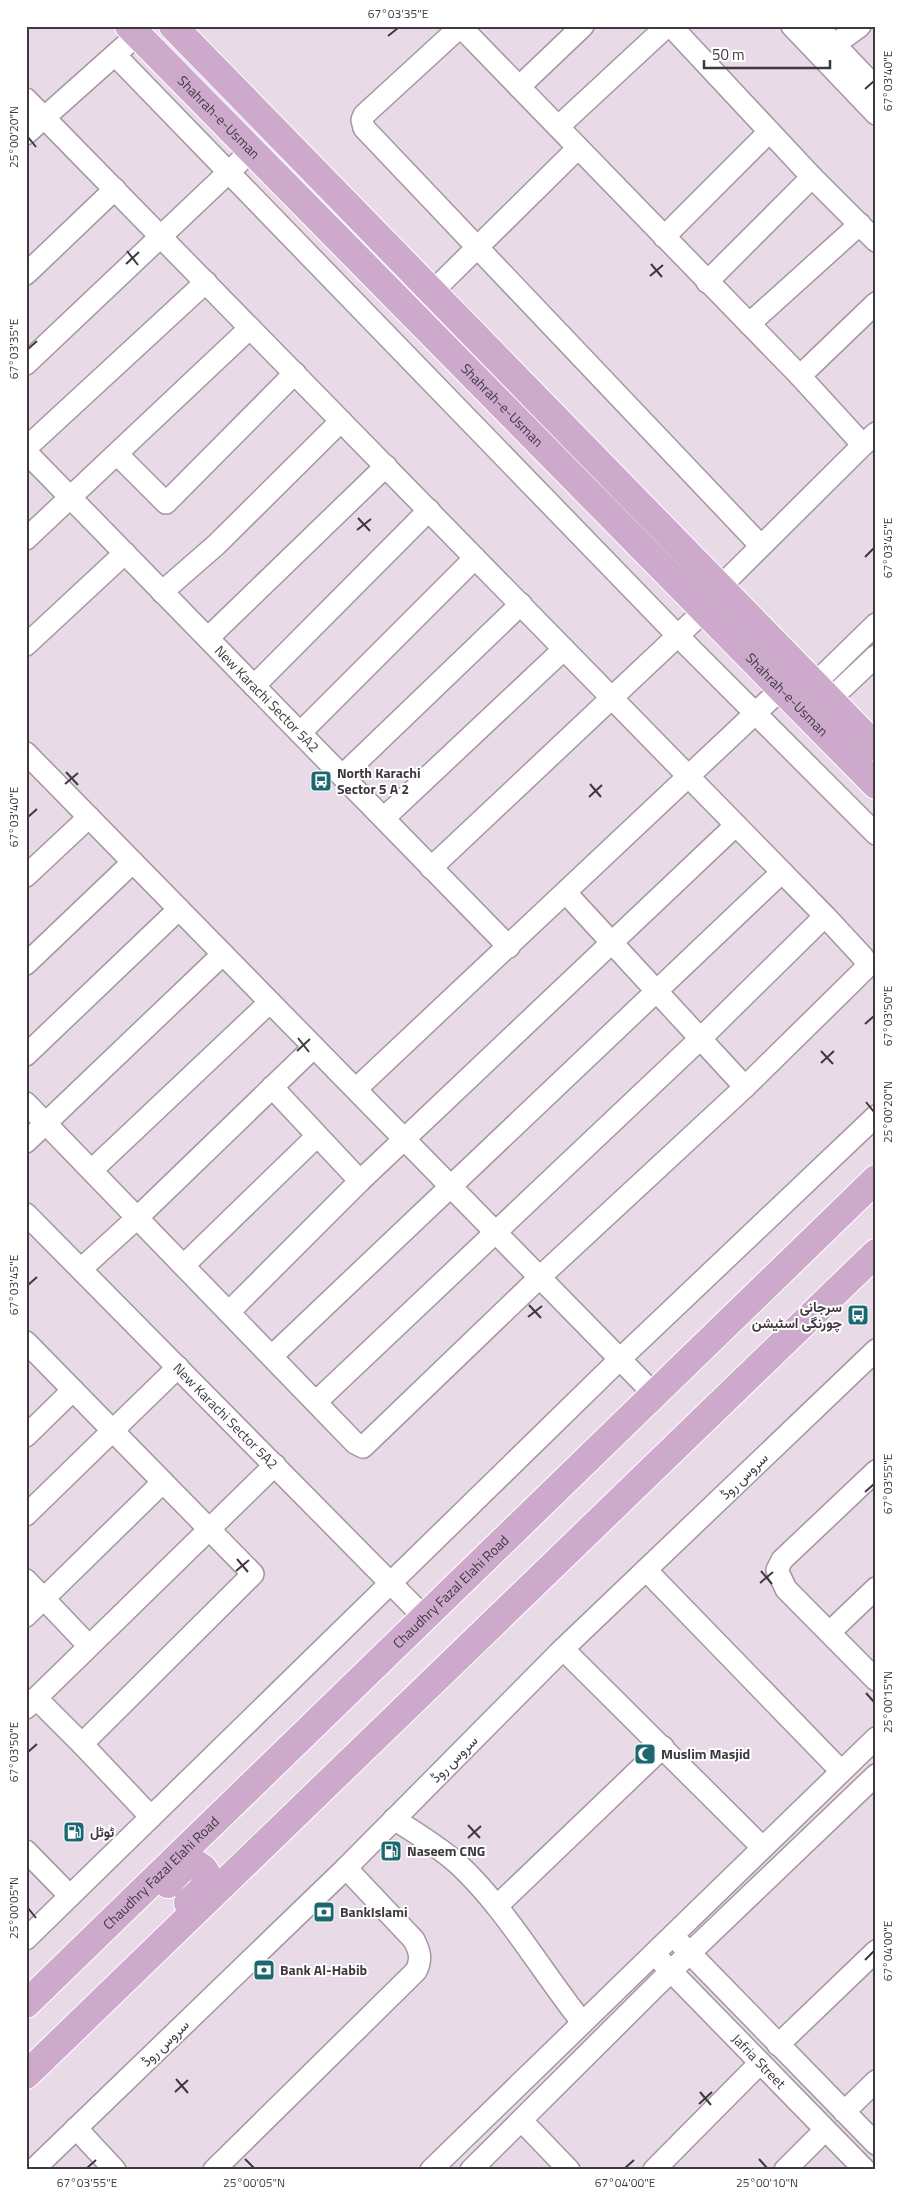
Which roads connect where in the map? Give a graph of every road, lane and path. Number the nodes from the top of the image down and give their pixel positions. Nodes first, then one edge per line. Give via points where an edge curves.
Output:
1 (173, 26) edge
2 (461, 26) edge
3 (583, 26) edge
4 (669, 26) edge
5 (792, 26) edge
6 (817, 26) edge
7 (860, 26) edge
8 (133, 31) edge
9 (834, 45) junction
10 (115, 55) junction
11 (519, 87) junction
12 (876, 88) edge
13 (26, 99) edge
14 (876, 114) edge
15 (44, 117) junction
16 (558, 127) junction
17 (769, 132) junction
18 (26, 134) edge
19 (578, 148) junction
20 (251, 151) junction
21 (228, 172) junction
22 (812, 177) junction
23 (115, 189) junction
24 (860, 224) junction
25 (162, 237) junction
26 (664, 237) junction
27 (876, 241) edge
28 (477, 246) junction
29 (26, 274) edge
30 (206, 282) junction
31 (707, 282) junction
32 (433, 292) junction
33 (876, 303) edge
34 (749, 324) junction
35 (250, 328) junction
36 (26, 364) edge
37 (295, 373) junction
38 (800, 376) junction
39 (342, 421) junction
40 (869, 439) edge
41 (26, 450) edge
42 (117, 454) junction
43 (386, 466) junction
44 (71, 498) junction
45 (429, 510) junction
46 (26, 539) edge
47 (761, 546) junction
48 (125, 553) junction
49 (475, 558) junction
50 (720, 587) junction
51 (162, 592) junction
52 (520, 604) junction
53 (704, 611) junction
54 (876, 624) edge
55 (678, 636) junction
56 (208, 638) junction
57 (26, 645) edge
58 (564, 649) junction
59 (876, 656) edge
60 (254, 686) junction
61 (823, 691) junction
62 (613, 699) junction
63 (795, 704) junction
64 (755, 714) junction
65 (300, 733) junction
66 (876, 747) edge
67 (31, 766) edge
68 (342, 776) junction
69 (690, 777) junction
70 (876, 785) edge
71 (89, 817) junction
72 (384, 818) junction
73 (736, 825) junction
74 (876, 834) edge
75 (133, 862) junction
76 (431, 868) junction
77 (782, 872) junction
78 (26, 876) edge
79 (566, 893) junction
80 (179, 909) junction
81 (825, 916) junction
82 (610, 942) junction
83 (508, 947) junction
84 (223, 954) junction
85 (26, 964) edge
86 (655, 991) junction
87 (270, 1002) junction
88 (700, 1039) junction
89 (314, 1047) junction
90 (26, 1055) edge
91 (272, 1087) junction
92 (745, 1087) junction
93 (356, 1089) junction
94 (26, 1103) edge
95 (876, 1116) edge
96 (46, 1123) junction
97 (317, 1136) junction
98 (404, 1139) junction
99 (26, 1142) edge
100 (92, 1170) junction
101 (876, 1178) edge
102 (360, 1181) junction
103 (450, 1186) junction
104 (26, 1214) edge
105 (137, 1218) junction
106 (496, 1232) junction
107 (876, 1253) edge
108 (184, 1265) junction
109 (81, 1269) junction
110 (540, 1277) junction
111 (230, 1311) junction
112 (26, 1342) edge
113 (876, 1350) edge
114 (272, 1356) junction
115 (620, 1358) junction
116 (178, 1367) junction
117 (73, 1390) junction
118 (655, 1395) junction
119 (316, 1402) junction
120 (113, 1430) junction
121 (26, 1436) edge
122 (275, 1465) junction
123 (876, 1471) edge
124 (163, 1482) junction
125 (26, 1515) edge
126 (209, 1529) junction
127 (646, 1570) junction
128 (26, 1580) edge
129 (391, 1583) junction
130 (876, 1588) edge
131 (44, 1598) junction
132 (26, 1616) edge
133 (425, 1618) junction
134 (830, 1632) junction
135 (90, 1646) junction
136 (563, 1649) junction
137 (876, 1680) edge
138 (31, 1703) edge
139 (876, 1738) edge
140 (82, 1744) junction
141 (663, 1747) junction
142 (841, 1771) junction
143 (873, 1784) edge
144 (151, 1816) junction
145 (394, 1819) junction
146 (762, 1847) junction
147 (26, 1851) edge
148 (346, 1868) junction
149 (70, 1896) junction
150 (497, 1906) junction
151 (672, 1935) junction
152 (26, 1939) edge
153 (876, 1951) edge
154 (653, 1953) junction
155 (690, 1953) junction
156 (671, 1971) junction
157 (26, 2004) edge
158 (26, 2012) edge
159 (582, 2022) junction
160 (778, 2045) junction
161 (760, 2063) junction
162 (30, 2072) edge
163 (876, 2081) edge
164 (844, 2112) junction
165 (522, 2121) junction
166 (76, 2128) junction
167 (825, 2130) junction
168 (876, 2144) edge
169 (33, 2170) edge
170 (115, 2170) edge
171 (214, 2170) edge
172 (431, 2170) edge
173 (471, 2170) edge
174 (570, 2170) edge
175 (654, 2170) edge
176 (785, 2170) edge
177 (865, 2170) edge

1 - 32 main road, Shahrah-e-Usman
2 - 11 street
2 - 28 street via 362,120 364,128
3 - 11 street
4 - 16 street
4 - 17 street
5 - 14 street
6 - 9 street
7 - 9 street
8 - 10 street
8 - 20 main road, Shahrah-e-Usman
9 - 12 street
10 - 15 street
10 - 21 street
11 - 16 street
13 - 15 street
15 - 18 street
15 - 23 street
16 - 19 street
17 - 22 street
17 - 26 street
19 - 26 street
19 - 28 street
20 - 21 street
20 - 53 main road, Shahrah-e-Usman
21 - 25 street
21 - 55 street
22 - 24 street
22 - 31 street
23 - 25 street
23 - 29 street
24 - 27 street
24 - 34 street
25 - 30 street
25 - 36 street
26 - 31 street
28 - 32 street
28 - 47 street
30 - 35 street
30 - 41 street
31 - 34 street
32 - 50 main road, Shahrah-e-Usman
33 - 38 street
34 - 38 street
35 - 37 street
35 - 42 street
37 - 39 street
37 - 42 street via 166,503
38 - 40 street
39 - 43 street
39 - 51 street
40 - 47 street
41 - 44 street, New Karachi Sector 5A2
42 - 44 street
43 - 45 street
43 - 56 street
44 - 46 street
44 - 48 street, New Karachi Sector 5A2
45 - 49 street
45 - 60 street
47 - 50 street
48 - 51 street, New Karachi Sector 5A2
48 - 57 street
49 - 52 street
49 - 65 street
50 - 61 main road, Shahrah-e-Usman
51 - 56 street, New Karachi Sector 5A2
52 - 58 street
52 - 68 street
53 - 55 street
53 - 63 main road, Shahrah-e-Usman
54 - 61 street
55 - 62 street
55 - 64 street
56 - 60 street, New Karachi Sector 5A2
58 - 62 street
58 - 72 street
59 - 61 street
60 - 65 street, New Karachi Sector 5A2
61 - 63 street
61 - 66 main road, Shahrah-e-Usman
62 - 69 street
62 - 76 street
63 - 64 street
63 - 70 main road, Shahrah-e-Usman
64 - 69 street
64 - 74 street
65 - 68 street, New Karachi Sector 5A2
67 - 71 street
68 - 72 street, New Karachi Sector 5A2
69 - 73 street
69 - 79 street
71 - 75 street
71 - 78 street
72 - 76 street, New Karachi Sector 5A2
73 - 77 street
73 - 82 street
75 - 80 street
75 - 85 street
76 - 83 street, New Karachi Sector 5A2
77 - 81 street
77 - 86 street
79 - 82 street
79 - 83 street
80 - 84 street
80 - 90 street
81 - 88 street
81 - 92 street via 863,957 864,970
82 - 86 street
82 - 98 street
83 - 93 street
84 - 87 street
84 - 96 street
86 - 88 street
86 - 103 street
87 - 89 street
87 - 100 street
88 - 92 street
88 - 106 street
89 - 91 street
89 - 93 street
91 - 97 street
91 - 105 street
92 - 110 street
93 - 98 street
94 - 96 street
95 - 115 street
96 - 99 street
96 - 100 street
97 - 102 street
97 - 108 street
98 - 102 street
98 - 103 street
100 - 105 street
101 - 118 main road, Chaudhry Fazal Elahi Road
102 - 111 street
103 - 106 street
103 - 114 street
104 - 109 street, New Karachi Sector 5A2
105 - 108 street
105 - 109 street
106 - 110 street
106 - 119 street
107 - 162 main road
108 - 111 street
109 - 116 street, New Karachi Sector 5A2
110 - 115 street
110 - 119 street via 363,1447
111 - 114 street
112 - 117 street
113 - 127 street, سروس روڈ
114 - 119 street
115 - 118 street
115 - 129 street
116 - 120 street
116 - 122 street, New Karachi Sector 5A2
117 - 120 street
117 - 121 street
118 - 133 main road, Chaudhry Fazal Elahi Road
120 - 124 street
120 - 125 street
122 - 126 street
122 - 129 street, New Karachi Sector 5A2
123 - 134 street via 782,1560 777,1570 786,1589
124 - 126 street
124 - 131 street
126 - 135 street
126 - 140 street via 253,1574
127 - 136 street, سروس روڈ
127 - 142 street
128 - 131 street
129 - 133 street, New Karachi Sector 5A2
129 - 144 street
130 - 134 street
131 - 132 street
131 - 135 street
133 - 157 main road, Chaudhry Fazal Elahi Road
134 - 137 street
135 - 138 street
136 - 141 street
136 - 145 street, سروس روڈ
138 - 140 street
139 - 142 street
140 - 144 street
141 - 146 street
141 - 150 street
142 - 146 street
143 - 155 street
144 - 149 street
145 - 148 street, سروس روڈ
145 - 150 street via 457,1863
146 - 151 street
147 - 149 street
148 - 166 street, سروس روڈ
148 - 171 street via 414,1940 420,1953 420,1963 416,1971
149 - 152 street
150 - 159 street
151 - 154 street
151 - 155 street, Jafria Street
153 - 160 street
154 - 156 street, Jafria Street
154 - 159 street
155 - 156 street
155 - 160 street, Jafria Street
156 - 161 street, Jafria Street
156 - 165 street
158 - 162 main road via 52,1997 186,1866 194,1864 205,1870 207,1879 201,1890 69,2019
159 - 172 street
160 - 164 street, Jafria Street
161 - 167 street, Jafria Street
161 - 175 street
163 - 164 street
164 - 168 street, Jafria Street
165 - 173 street
165 - 174 street
166 - 169 street, سروس روڈ
166 - 170 street
167 - 176 street
167 - 177 street, Jafria Street

